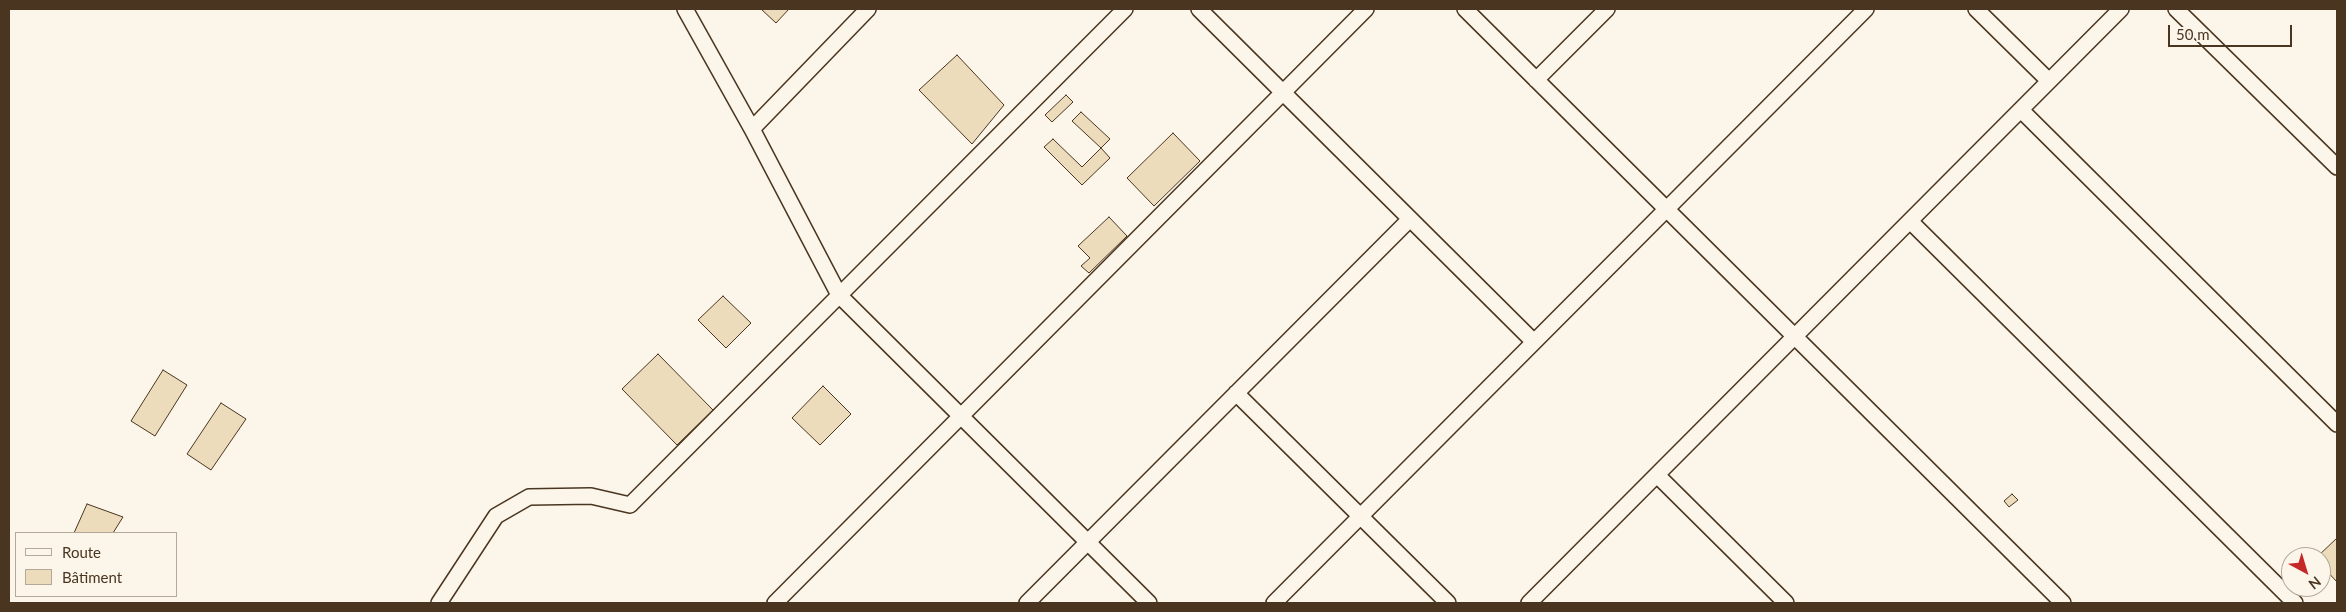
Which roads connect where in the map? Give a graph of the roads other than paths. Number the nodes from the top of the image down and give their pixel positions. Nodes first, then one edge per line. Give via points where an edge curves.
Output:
1 (685, 9) edge
2 (868, 9) edge
3 (1125, 9) edge
4 (1199, 9) edge
5 (1366, 9) edge
6 (1465, 9) edge
7 (1607, 9) edge
8 (1866, 9) edge
9 (1976, 9) edge
10 (2121, 9) edge
11 (2176, 9) edge
12 (1536, 80) junction
13 (2049, 81) junction
14 (1283, 92) junction
15 (2020, 110) junction
16 (752, 129) junction
17 (2337, 167) edge
18 (1666, 209) junction
19 (1410, 219) junction
20 (1910, 221) junction
21 (839, 295) junction
22 (1795, 337) junction
23 (1534, 342) junction
24 (1236, 393) junction
25 (961, 416) junction
26 (2337, 424) edge
27 (1657, 475) junction
28 (1360, 516) junction
29 (1088, 542) junction
30 (439, 603) edge
31 (775, 603) edge
32 (1027, 603) edge
33 (1149, 603) edge
34 (1274, 603) edge
35 (1448, 603) edge
36 (1529, 603) edge
37 (1786, 603) edge
38 (2063, 603) edge
39 (2295, 603) edge

1 - 16 street
2 - 16 street
3 - 21 street
4 - 14 street
5 - 14 street
6 - 12 street
7 - 12 street
8 - 18 street
9 - 13 street
10 - 13 street
11 - 17 street
12 - 18 street
13 - 15 street
14 - 19 street
14 - 25 street
15 - 20 street
15 - 26 street
16 - 21 street
18 - 22 street
18 - 23 street
19 - 23 street
19 - 24 street
20 - 22 street
20 - 39 street
21 - 25 street
21 - 30 street via 630,505 591,496 529,497 496,516
22 - 27 street
22 - 38 street
23 - 28 street
24 - 28 street
24 - 29 street
25 - 29 street
25 - 31 street
27 - 36 street
27 - 37 street
28 - 34 street
28 - 35 street
29 - 32 street
29 - 33 street

